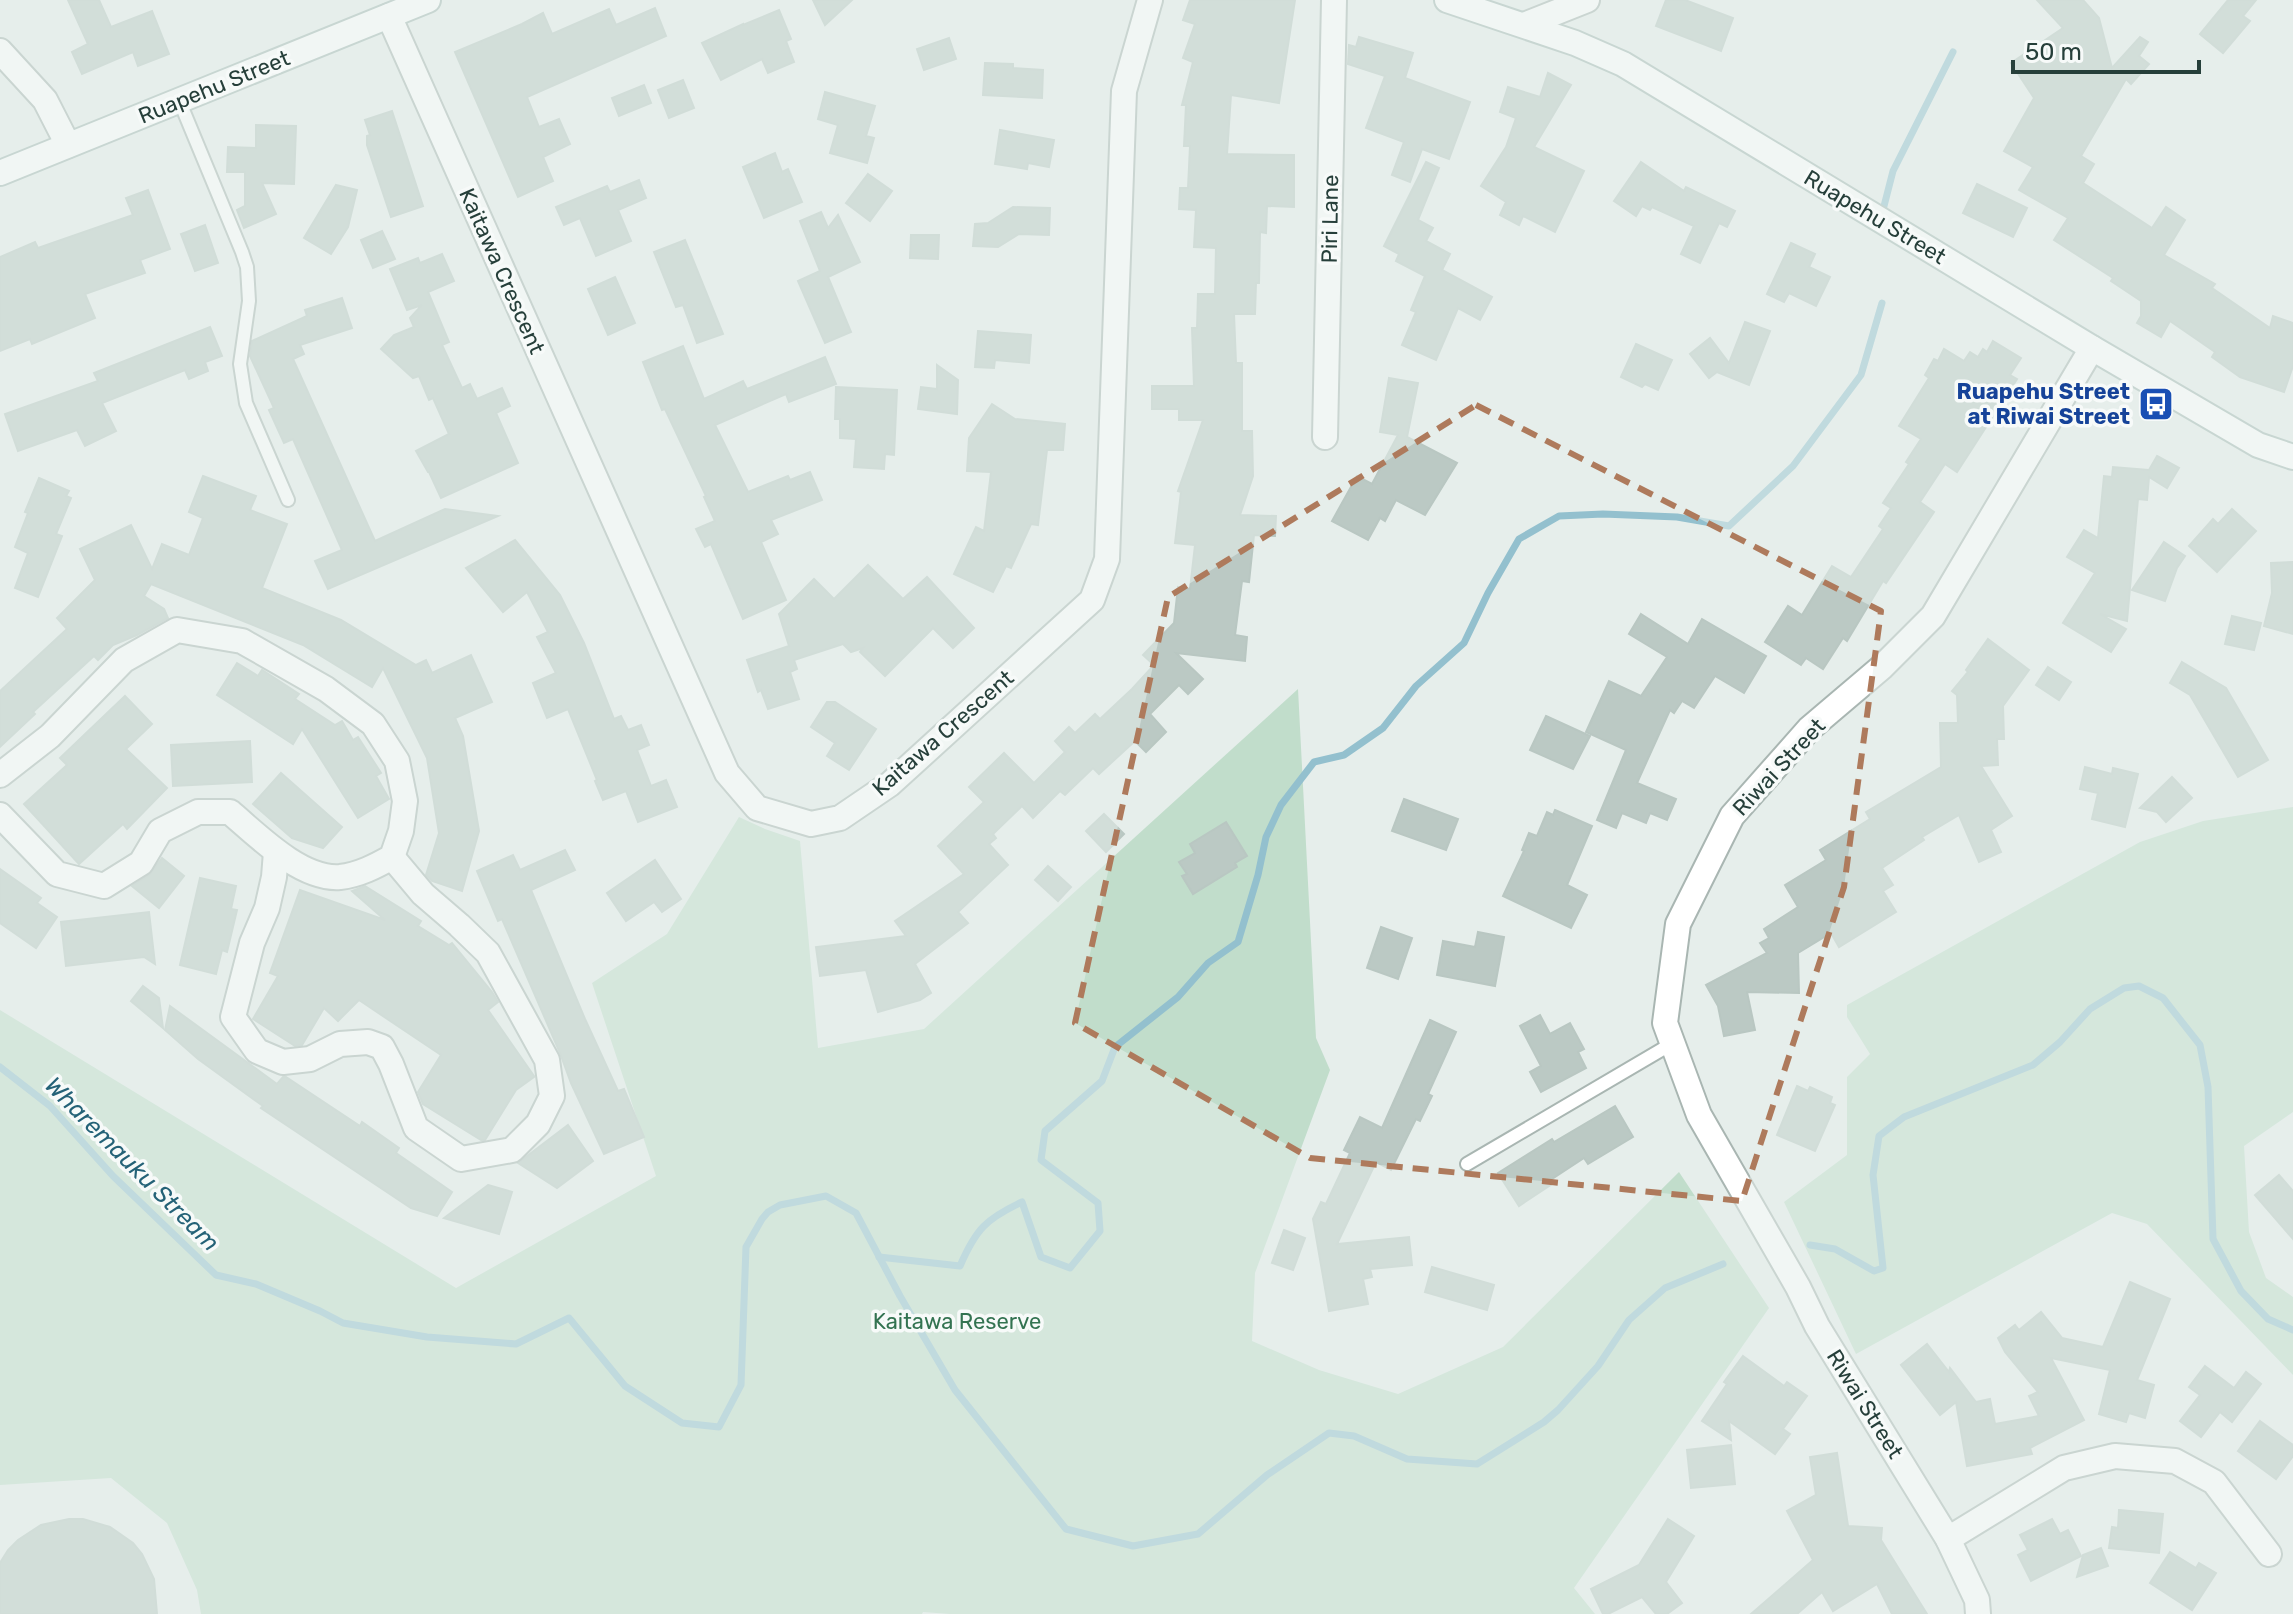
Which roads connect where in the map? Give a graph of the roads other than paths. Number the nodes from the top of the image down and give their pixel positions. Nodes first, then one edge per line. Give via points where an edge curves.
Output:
1 (428, 0) edge
2 (1150, 0) edge
3 (1334, 0) edge
4 (1447, 0) edge
5 (1587, 0) edge
6 (389, 16) junction
7 (1524, 25) junction
8 (0, 51) edge
9 (179, 100) junction
10 (68, 145) junction
11 (0, 173) edge
12 (2092, 348) junction
13 (1325, 437) dead end
14 (2293, 457) edge
15 (288, 500) dead end
16 (0, 775) edge
17 (0, 815) edge
18 (276, 852) junction
19 (392, 857) junction
20 (1673, 1043) junction
21 (1467, 1164) dead end
22 (1948, 1539) junction
23 (2269, 1554) dead end
24 (1978, 1614) edge

1 - 6 street, Ruapehu Street
2 - 6 street, Kaitawa Crescent via 1124,91 1107,559 1092,600 890,784 840,818 811,824 757,808 727,773
3 - 13 street, Piri Lane
4 - 7 street, Ruapehu Street
5 - 7 street
6 - 9 street, Ruapehu Street
7 - 12 street, Ruapehu Street via 1623,64
8 - 10 street via 45,100
9 - 10 street, Ruapehu Street
9 - 15 lane via 245,259 249,301 240,364 246,403
10 - 11 street, Ruapehu Street
12 - 14 street, Ruapehu Street via 2258,445
12 - 20 street, Riwai Street via 1933,616 1809,729 1732,816 1678,924 1665,1023
16 - 19 street via 50,736 137,652 177,630 242,641 326,689 373,724 397,761 405,801
17 - 18 street via 57,874 104,886 141,863 160,831 198,812 230,812
18 - 19 street via 308,871 338,877
18 - 19 street via 267,908 233,1017 257,1051 283,1062 310,1059 340,1044 382,1047 416,1128 461,1159 512,1150 538,1124 552,1096 547,1060 488,953 423,894
20 - 21 lane
20 - 22 street, Riwai Street via 1699,1115 1817,1326
22 - 23 street via 2064,1468 2115,1456 2175,1461 2214,1482
22 - 24 street, Riwai Street via 1977,1600

